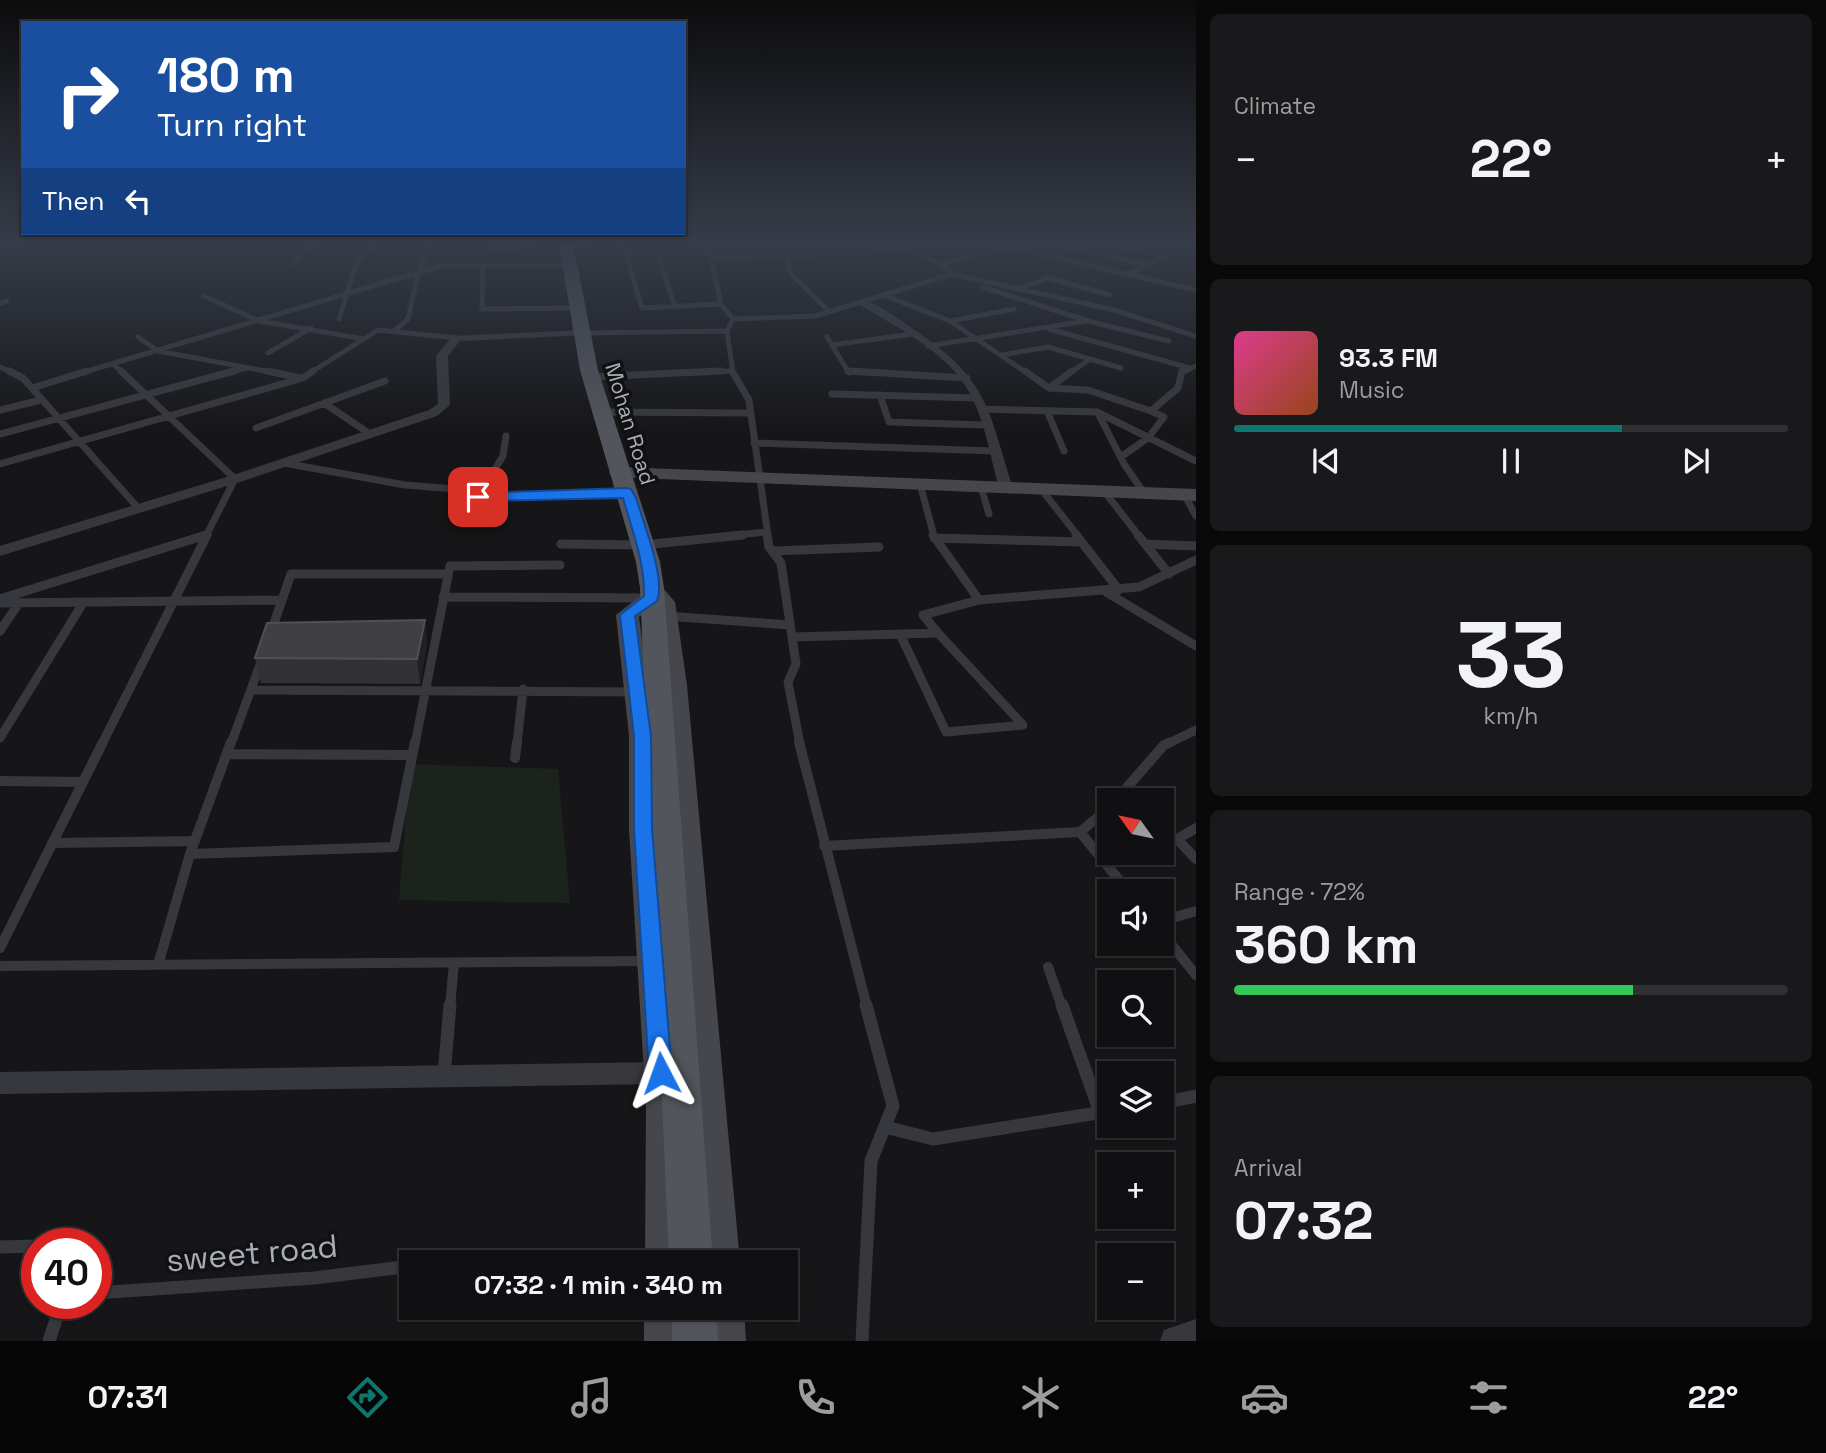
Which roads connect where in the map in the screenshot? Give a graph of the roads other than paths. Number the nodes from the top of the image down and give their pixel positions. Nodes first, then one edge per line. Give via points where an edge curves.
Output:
1 (227, 307) edge
2 (309, 307) edge
3 (343, 307) edge
4 (411, 307) edge
5 (482, 307) edge
6 (578, 307) joint
7 (641, 307) edge
8 (675, 307) joint
9 (681, 307) edge
10 (723, 307) edge
11 (823, 307) edge
12 (847, 307) edge
13 (869, 307) edge
14 (913, 307) edge
15 (1042, 307) edge
16 (1097, 307) edge
17 (1014, 309) dead end
18 (830, 312) junction
19 (340, 319) dead end
20 (733, 319) junction
21 (259, 321) junction
22 (950, 321) junction
23 (1088, 321) junction
24 (1044, 327) junction
25 (311, 328) junction
26 (394, 331) junction
27 (727, 331) junction
28 (583, 334) junction
29 (912, 334) junction
30 (1196, 336) edge
31 (138, 337) dead end
32 (827, 337) dead end
33 (457, 338) junction
34 (976, 338) junction
35 (363, 339) junction
36 (1169, 341) dead end
37 (832, 345) junction
38 (928, 346) junction
39 (158, 351) junction
40 (268, 354) dead end
41 (1002, 355) junction
42 (1090, 359) junction
43 (113, 364) junction
44 (1193, 367) edge
45 (247, 368) junction
46 (1121, 368) dead end
47 (2, 370) edge
48 (732, 371) junction
49 (591, 377) junction
50 (303, 378) junction
51 (967, 378) junction
52 (385, 381) dead end
53 (32, 388) junction
54 (1049, 388) junction
55 (832, 394) dead end
56 (880, 395) junction
57 (147, 396) junction
58 (41, 400) junction
59 (324, 403) junction
60 (979, 403) junction
61 (0, 410) edge
62 (1046, 411) junction
63 (1151, 411) junction
64 (600, 412) junction
65 (1097, 412) junction
66 (750, 413) junction
67 (171, 417) junction
68 (58, 419) junction
69 (986, 425) junction
70 (256, 428) dead end
71 (367, 432) junction
72 (0, 434) edge
73 (506, 436) dead end
74 (1148, 438) junction
75 (78, 443) junction
76 (754, 443) junction
77 (994, 451) junction
78 (1064, 451) dead end
79 (1122, 456) junction
80 (1196, 461) edge
81 (284, 463) junction
82 (0, 464) edge
83 (619, 472) junction
84 (758, 478) junction
85 (235, 479) junction
86 (920, 484) junction
87 (981, 487) junction
88 (1006, 488) junction
89 (1041, 489) junction
90 (481, 491) junction
91 (1104, 491) junction
92 (627, 492) junction
93 (1144, 493) junction
94 (1190, 494) edge
95 (139, 509) junction
96 (989, 514) dead end
97 (1196, 516) edge
98 (767, 532) junction
99 (208, 534) junction
100 (934, 538) junction
101 (1082, 542) junction
102 (561, 544) dead end
103 (1145, 544) junction
104 (643, 545) junction
105 (1196, 545) edge
106 (879, 547) dead end
107 (0, 551) edge
108 (773, 551) junction
109 (1196, 560) edge
110 (560, 565) dead end
111 (448, 574) junction
112 (1169, 574) junction
113 (1119, 590) junction
114 (1105, 592) junction
115 (443, 597) junction
116 (282, 600) junction
117 (979, 600) junction
118 (0, 601) edge
119 (174, 602) junction
120 (19, 603) junction
121 (83, 603) junction
122 (655, 613) junction
123 (0, 631) edge
124 (791, 631) junction
125 (938, 633) junction
126 (900, 634) junction
127 (422, 637) edge
128 (436, 637) junction
129 (282, 640) edge
130 (1196, 646) edge
131 (263, 656) edge
132 (523, 689) junction
133 (252, 690) junction
134 (425, 690) junction
135 (637, 692) junction
136 (1196, 730) edge
137 (0, 738) edge
138 (228, 754) junction
139 (412, 755) junction
140 (515, 758) dead end
141 (0, 781) edge
142 (83, 782) junction
143 (1126, 788) edge
144 (1097, 818) edge
145 (1196, 828) edge
146 (1080, 832) junction
147 (195, 841) junction
148 (52, 842) junction
149 (824, 846) junction
150 (190, 854) junction
151 (1196, 859) edge
152 (1118, 879) edge
153 (1196, 911) edge
154 (1174, 917) edge
155 (0, 948) edge
156 (1174, 948) edge
157 (653, 961) junction
158 (454, 963) junction
159 (158, 965) junction
160 (0, 966) edge
161 (1048, 967) dead end
162 (1196, 975) edge
163 (661, 1073) junction
164 (444, 1075) junction
165 (0, 1083) edge
166 (1097, 1092) edge
167 (1196, 1096) edge
168 (1174, 1100) edge
169 (1097, 1113) edge
170 (885, 1127) junction
171 (21, 1246) edge
172 (0, 1247) edge
173 (665, 1250) edge
174 (690, 1250) edge
175 (719, 1250) edge
176 (399, 1267) edge
177 (112, 1292) edge
178 (56, 1319) edge
179 (665, 1320) edge
180 (694, 1320) edge
181 (724, 1320) edge
182 (1196, 1334) edge
183 (862, 1340) edge
184 (49, 1341) edge
185 (664, 1341) edge
186 (695, 1341) edge
187 (725, 1341) edge
188 (1175, 1341) edge

1 - 21 lane
2 - 21 lane
3 - 19 lane
4 - 26 lane via 408,319
5 - 6 lane via 499,311
6 - 28 main road, Mohan Road
7 - 8 lane
8 - 9 lane
10 - 20 lane
11 - 18 lane
12 - 18 lane
13 - 29 street
14 - 22 lane
15 - 23 lane
16 - 30 lane
17 - 22 lane
18 - 20 lane
20 - 27 lane
21 - 25 lane
21 - 39 lane
22 - 34 lane
23 - 24 lane
23 - 36 lane
24 - 34 lane
24 - 44 lane
25 - 35 lane
25 - 40 lane
26 - 33 lane
26 - 35 lane via 378,330
27 - 28 lane
27 - 48 lane
28 - 33 street
28 - 49 main road, Mohan Road
29 - 37 lane
29 - 38 street
31 - 39 lane
32 - 37 lane
33 - 71 street via 442,356 444,405 432,413
34 - 38 lane
34 - 41 lane
35 - 50 lane
37 - 51 lane via 849,374
38 - 51 street
39 - 43 lane
39 - 45 lane
41 - 42 lane via 1048,347
41 - 54 lane
42 - 46 lane
42 - 54 lane
43 - 53 lane
43 - 57 lane
44 - 63 lane via 1182,371 1178,388
45 - 50 lane
45 - 57 lane
47 - 53 lane via 23,378
48 - 49 lane
48 - 66 lane
49 - 64 main road, Mohan Road
50 - 67 lane
51 - 60 street
52 - 59 lane
53 - 58 lane
54 - 63 lane via 1088,390
55 - 56 lane
56 - 60 lane
56 - 69 lane via 889,422
57 - 67 lane
57 - 68 lane
58 - 61 lane
58 - 68 lane
59 - 70 lane
59 - 71 lane
60 - 62 lane
60 - 69 street
62 - 65 lane
62 - 78 lane
63 - 74 lane via 1164,417
64 - 66 lane
64 - 83 main road, Mohan Road
65 - 74 lane
65 - 79 lane
66 - 76 lane
67 - 75 lane
67 - 85 lane
68 - 72 lane
68 - 75 lane
69 - 77 street
71 - 81 street
73 - 90 lane via 503,456
74 - 79 lane
74 - 80 lane
75 - 82 lane
75 - 95 lane
76 - 77 lane
76 - 84 lane
77 - 88 street
79 - 93 lane
81 - 85 street
81 - 90 lane via 405,485
83 - 84 street
83 - 92 main road, Mohan Road
84 - 86 street
84 - 98 lane
85 - 95 street
85 - 99 lane
86 - 87 street
86 - 100 lane
87 - 88 street
87 - 96 lane
88 - 89 street
89 - 91 street
89 - 101 lane
90 - 92 lane via 478,497
91 - 93 street
91 - 103 lane
92 - 104 main road, Mohan Road
93 - 94 street
94 - 97 lane
95 - 107 street
98 - 104 lane
98 - 108 lane
99 - 118 lane
99 - 119 lane
100 - 101 lane
100 - 117 lane
101 - 113 lane
102 - 104 lane
103 - 105 lane
103 - 112 lane
104 - 122 main road, Mohan Road
106 - 108 lane
108 - 124 lane via 781,563
109 - 112 lane
110 - 111 lane via 450,566
111 - 115 lane
111 - 116 lane via 291,574
112 - 113 lane
113 - 114 lane
114 - 117 lane
114 - 130 lane
115 - 122 lane
115 - 128 lane
116 - 119 lane
116 - 129 lane via 268,643
117 - 125 lane via 923,615
118 - 120 lane
119 - 121 lane
119 - 142 lane
120 - 121 lane
120 - 123 lane
121 - 137 lane
122 - 124 lane
122 - 135 street via 627,615
122 - 174 main road, Mohan Road
122 - 175 street via 675,685
124 - 126 lane
124 - 149 lane via 796,664 788,682
125 - 126 lane
125 - 126 lane via 1023,725 946,732
127 - 128 lane
128 - 134 lane
131 - 133 lane
132 - 134 lane
132 - 135 lane
132 - 140 lane
133 - 134 lane
133 - 138 lane
134 - 139 lane
135 - 157 street
136 - 143 lane via 1164,745
138 - 139 lane
138 - 147 lane
139 - 150 lane via 394,846
141 - 142 lane
142 - 148 lane
144 - 146 lane
145 - 151 lane via 1177,839
146 - 149 lane
146 - 152 lane
147 - 148 lane
147 - 150 lane
148 - 155 lane
149 - 170 lane via 893,1106
150 - 159 lane
153 - 154 lane
156 - 162 lane
157 - 158 lane
157 - 163 street
158 - 159 lane
158 - 164 lane
159 - 160 lane
161 - 166 lane
163 - 164 street
163 - 173 street
164 - 165 street
167 - 168 lane
169 - 170 lane via 933,1139
170 - 183 lane via 871,1161
171 - 172 lane
176 - 177 lane, sweet road
178 - 184 lane
179 - 185 street
180 - 186 main road
181 - 187 street
182 - 188 street

